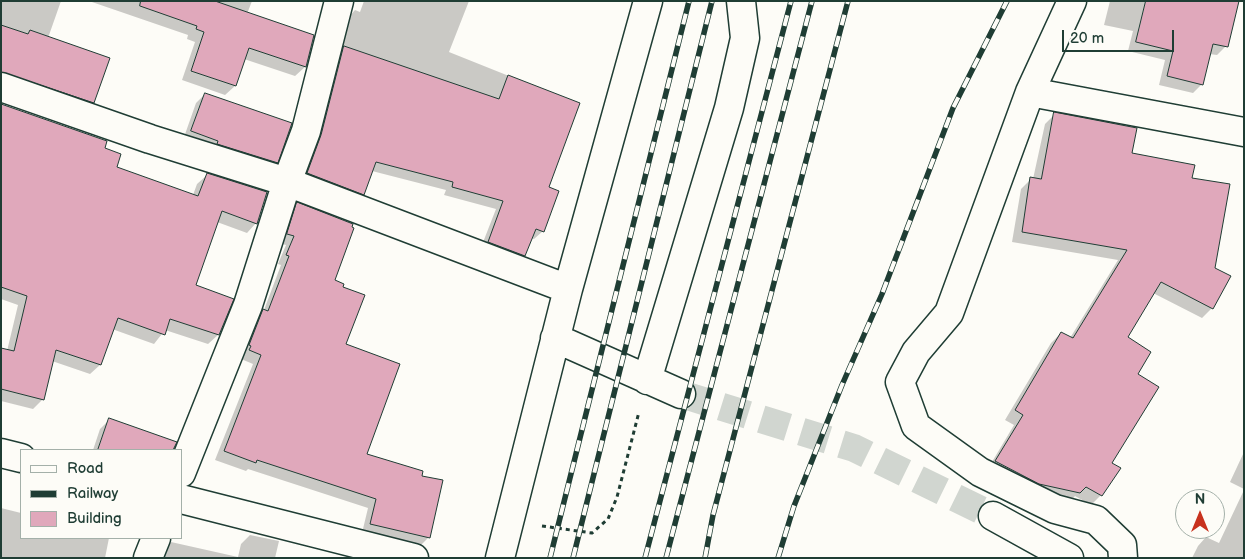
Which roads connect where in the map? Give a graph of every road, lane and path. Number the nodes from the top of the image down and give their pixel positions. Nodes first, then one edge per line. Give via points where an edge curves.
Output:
1 (339, 1) edge
2 (648, 1) edge
3 (742, 1) edge
4 (1072, 1) edge
5 (1, 88) edge
6 (1030, 92) junction
7 (1244, 132) edge
8 (287, 182) junction
9 (568, 289) junction
10 (555, 338) junction
11 (647, 380) junction
12 (680, 394) tunnel mouth
13 (1, 453) edge
14 (20, 458) edge
15 (182, 470) edge
16 (182, 499) edge
17 (993, 516) tunnel mouth
18 (509, 521) junction
19 (156, 539) edge
20 (148, 558) edge
21 (414, 558) edge
22 (500, 558) edge
23 (1069, 558) edge
24 (1123, 558) edge

1 - 8 street via 306,131
2 - 9 street
3 - 11 street via 745,38 729,108
4 - 6 street
5 - 8 street
6 - 7 street
6 - 24 street via 949,314 916,352 900,382 916,426 980,472 1055,509 1096,520 1122,545
8 - 9 street
8 - 15 street via 248,305
9 - 10 street
10 - 11 street
10 - 18 street
11 - 12 street
11 - 18 path via 617,497 608,519 592,533
13 - 14 street
16 - 21 street
17 - 23 street
18 - 22 street
19 - 20 street

